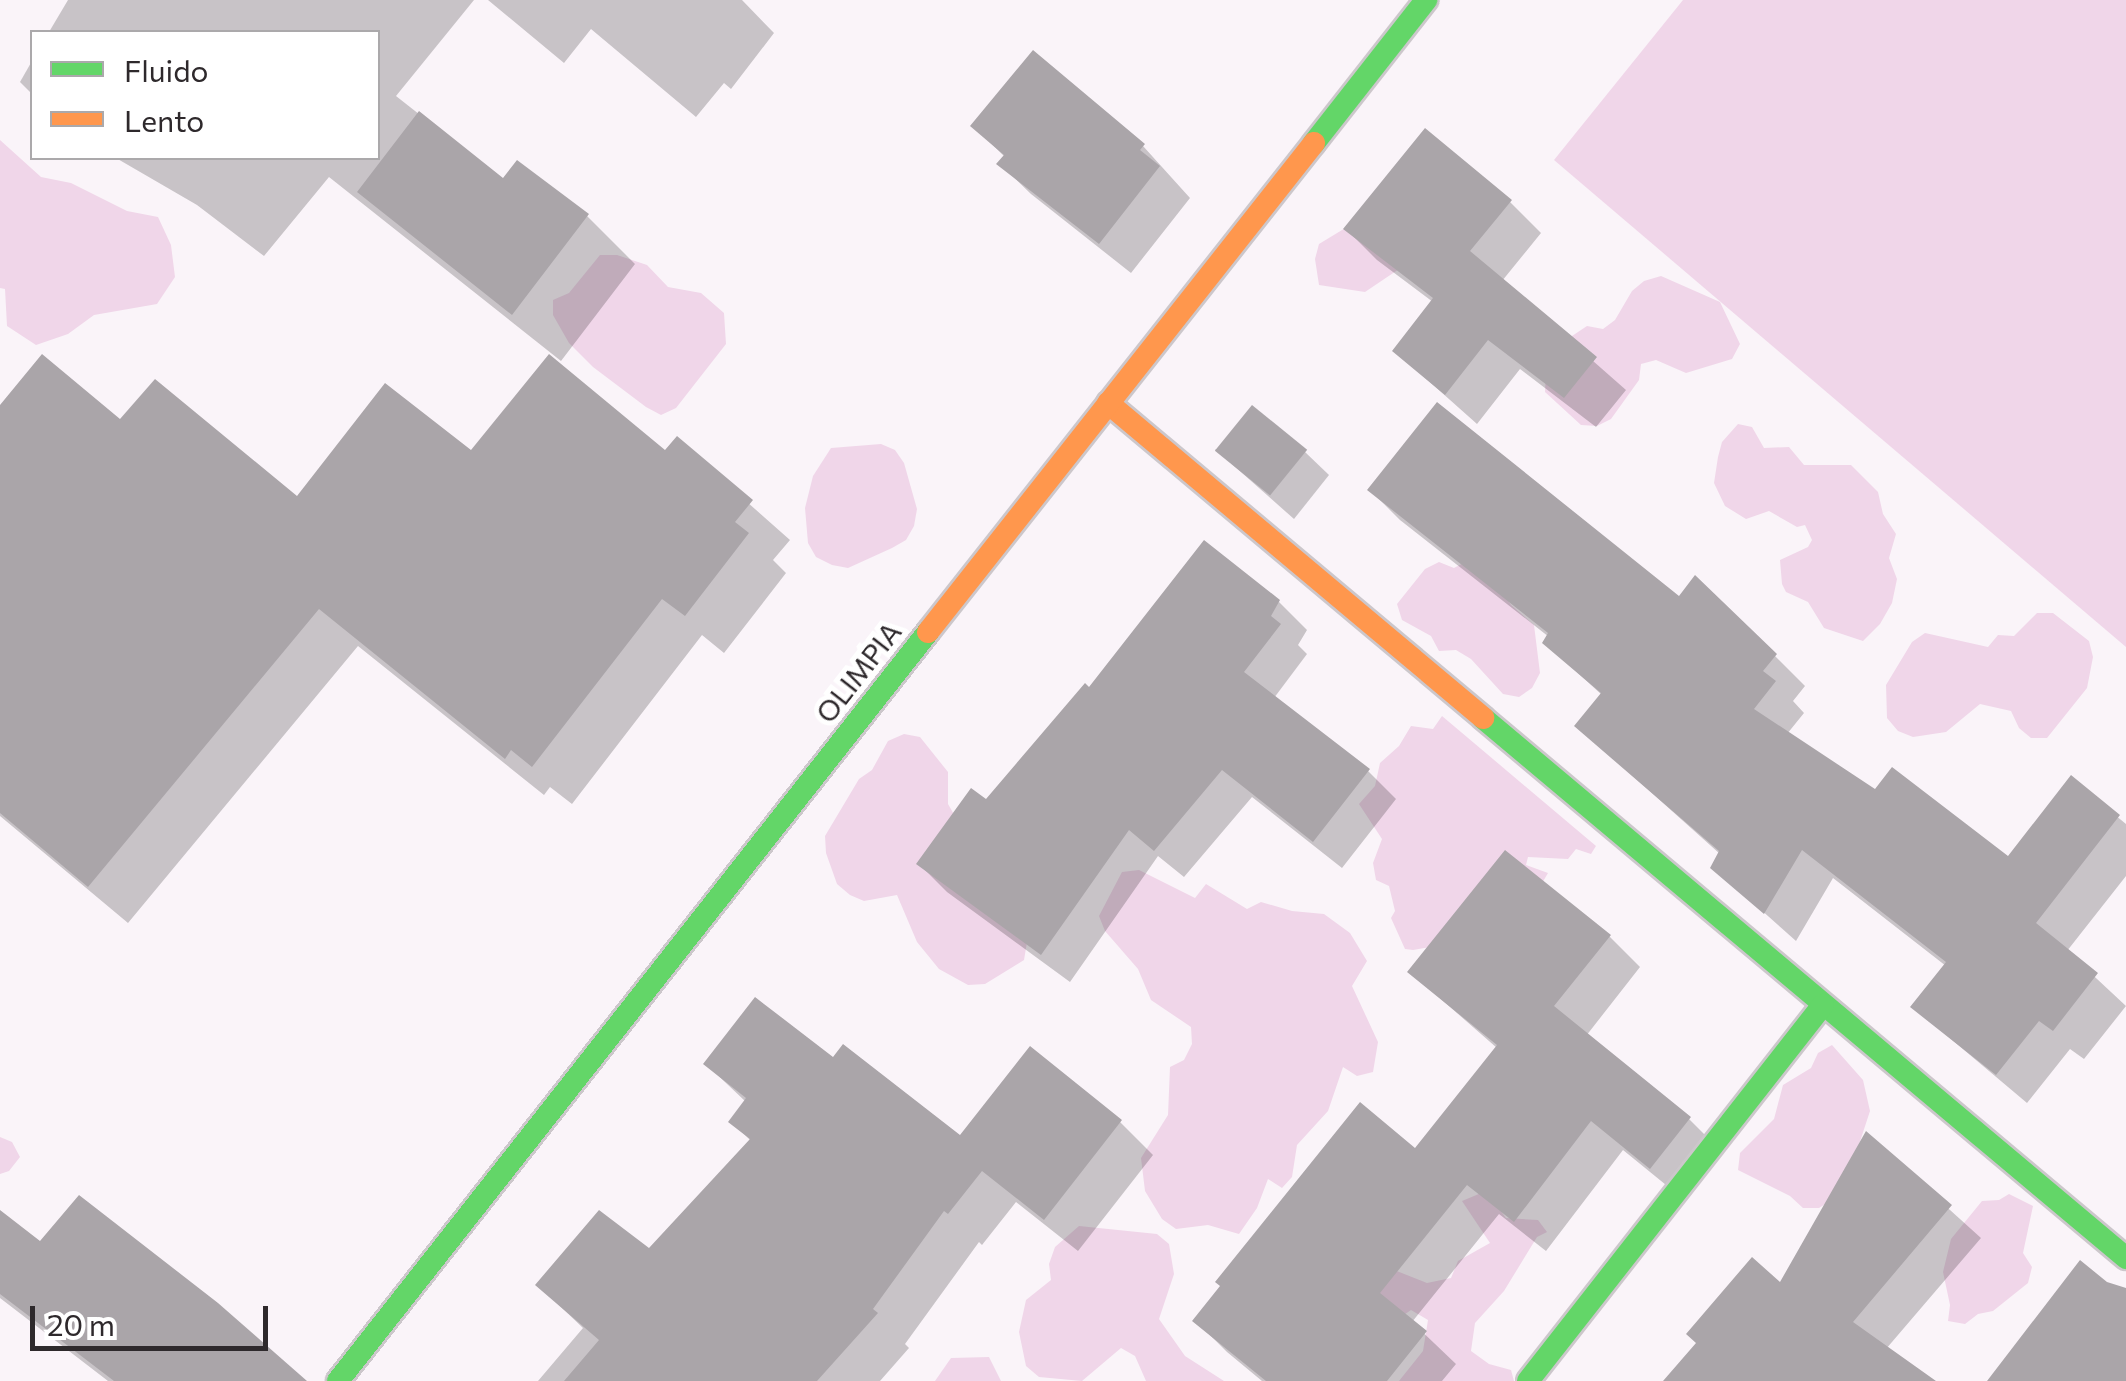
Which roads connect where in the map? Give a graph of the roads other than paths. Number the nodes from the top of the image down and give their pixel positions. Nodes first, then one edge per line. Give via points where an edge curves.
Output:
1 (1426, 0) edge
2 (1108, 403) junction
3 (1824, 1005) junction
4 (2126, 1258) edge
5 (338, 1381) edge
6 (1528, 1381) edge

1 - 2 street, OLIMPIA
2 - 3 street
2 - 5 street, OLIMPIA
3 - 4 street
3 - 6 street

